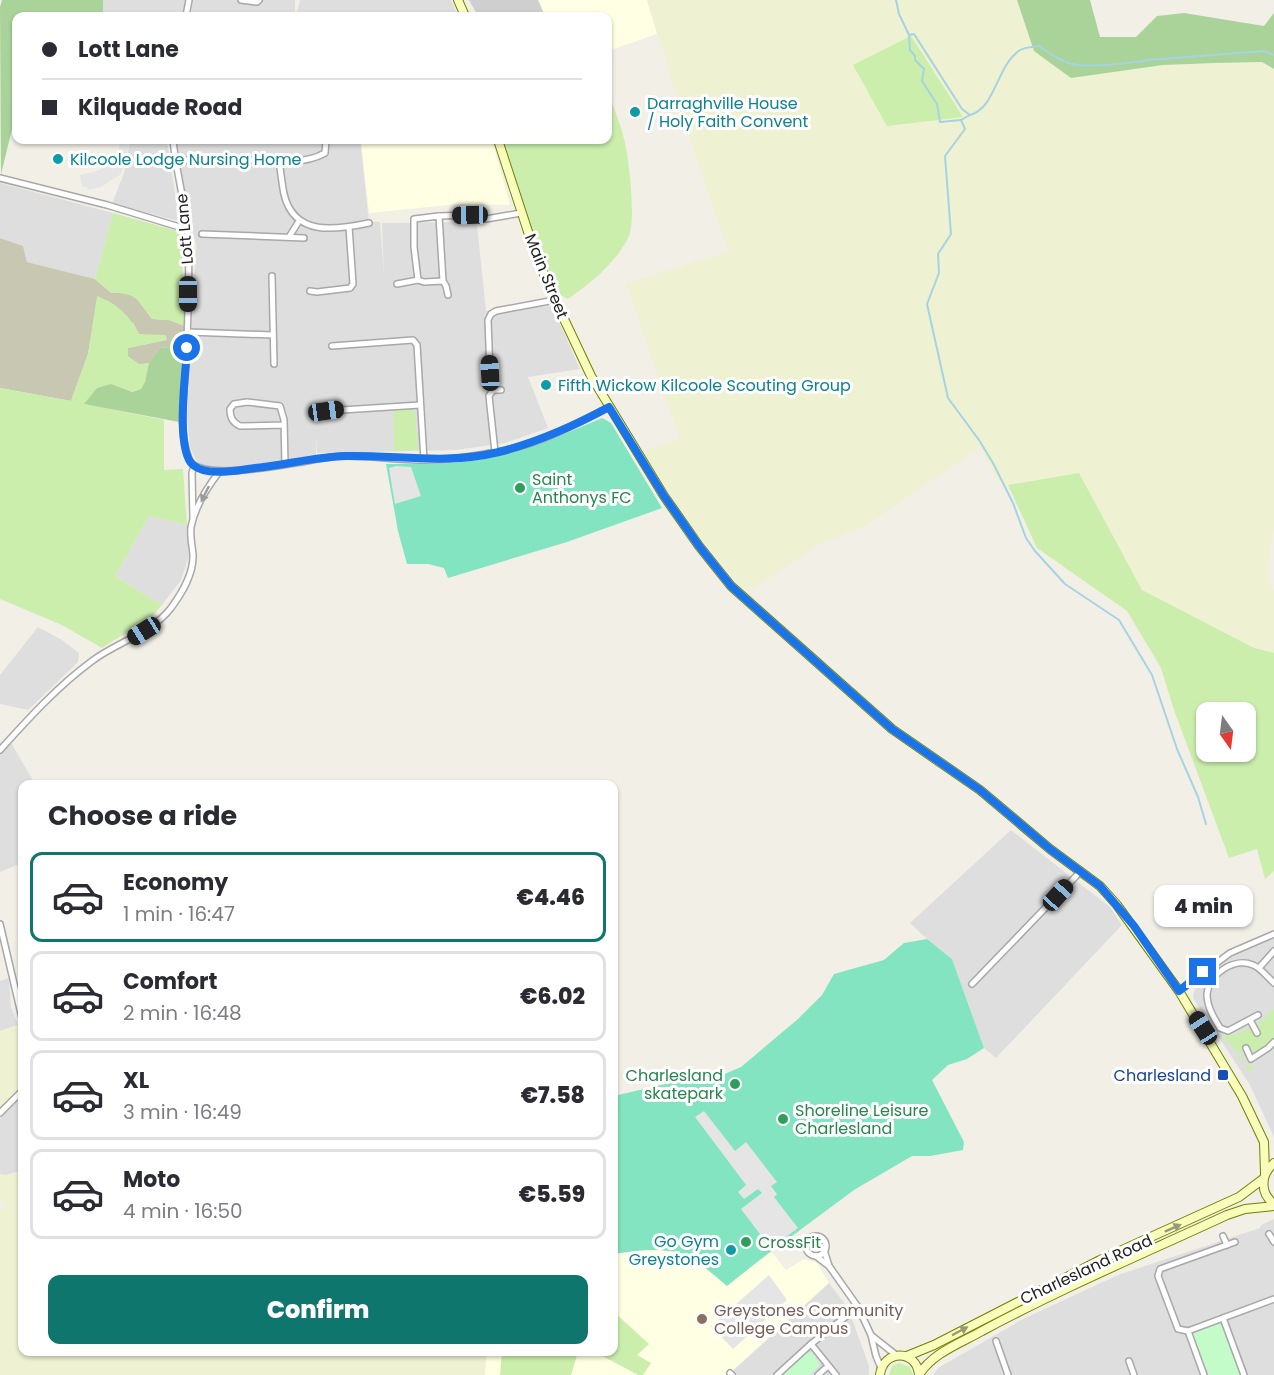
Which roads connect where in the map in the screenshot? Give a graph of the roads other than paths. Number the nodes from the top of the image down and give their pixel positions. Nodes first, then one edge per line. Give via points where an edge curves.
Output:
1 (241, 0) edge
2 (260, 0) edge
3 (173, 144) edge
4 (326, 144) edge
5 (499, 144) edge
6 (175, 161) junction
7 (279, 162) junction
8 (0, 178) edge
9 (521, 213) junction
10 (439, 216) junction
11 (299, 221) junction
12 (369, 223) dead end
13 (349, 227) junction
14 (186, 229) junction
15 (202, 234) dead end
16 (290, 237) junction
17 (304, 238) dead end
18 (272, 276) dead end
19 (418, 280) junction
20 (443, 281) junction
21 (396, 284) dead end
22 (310, 291) dead end
23 (448, 295) dead end
24 (555, 300) junction
25 (188, 332) junction
26 (273, 335) junction
27 (332, 346) dead end
28 (274, 364) dead end
29 (490, 373) dead end
30 (501, 390) dead end
31 (420, 405) junction
32 (609, 407) junction
33 (326, 411) dead end
34 (283, 425) junction
35 (495, 452) junction
36 (424, 460) junction
37 (285, 464) junction
38 (194, 466) junction
39 (220, 471) junction
40 (193, 520) junction
41 (0, 750) edge
42 (1081, 871) junction
43 (0, 924) edge
44 (1274, 934) edge
45 (1274, 951) edge
46 (1259, 968) junction
47 (1274, 983) edge
48 (972, 984) dead end
49 (1179, 991) junction
50 (18, 1001) edge
51 (1258, 1016) dead end
52 (1250, 1020) junction
53 (1257, 1033) dead end
54 (1274, 1042) edge
55 (1246, 1048) dead end
56 (18, 1095) edge
57 (0, 1113) edge
58 (1264, 1142) junction
59 (1274, 1148) edge
60 (1274, 1163) edge
61 (1264, 1176) junction
62 (1274, 1205) edge
63 (1269, 1234) dead end
64 (1223, 1236) dead end
65 (1235, 1242) dead end
66 (1274, 1242) edge
67 (1227, 1245) junction
68 (824, 1250) junction
69 (816, 1256) junction
70 (829, 1266) junction
71 (1274, 1299) edge
72 (858, 1308) junction
73 (1223, 1318) junction
74 (1188, 1331) junction
75 (871, 1335) junction
76 (996, 1341) dead end
77 (811, 1344) junction
78 (896, 1355) junction
79 (907, 1356) junction
80 (1129, 1361) dead end
81 (828, 1366) junction
82 (880, 1373) edge
83 (777, 1375) edge
84 (818, 1375) edge
85 (836, 1375) edge
86 (919, 1375) edge
87 (1008, 1375) edge
88 (1134, 1375) edge
89 (1204, 1375) edge
90 (1244, 1375) edge

1 - 2 street
3 - 6 street, Lott Lane
4 - 7 street via 325,153 319,157
5 - 9 main road, Main Street
6 - 7 street via 224,158
6 - 14 street, Lott Lane
7 - 11 street via 284,196
8 - 14 street
9 - 10 street via 486,219
9 - 24 main road, Main Street
10 - 19 street via 413,222
10 - 20 street
11 - 13 street via 321,228
11 - 16 street
12 - 13 street
13 - 22 street via 353,284 350,288
14 - 25 street, Lott Lane
15 - 16 street
16 - 17 street
18 - 26 street
19 - 20 street
19 - 21 street
20 - 23 street
24 - 29 street via 491,314
24 - 32 main road, Main Street
25 - 26 street
25 - 38 street, Lott Lane via 182,402 185,440 189,461
26 - 28 street
27 - 31 street via 413,340 418,354
30 - 35 street via 493,390 489,396
31 - 33 street
31 - 36 street
32 - 35 street via 568,429
32 - 42 main road, Main Street via 664,496 731,586 892,729 980,790
34 - 34 street via 282,411 276,404 240,403 230,409 231,418 240,426
34 - 37 street
35 - 36 street
36 - 37 street via 347,456
37 - 39 street
38 - 39 street
38 - 40 street
39 -> 40 street
40 - 41 street via 191,573 166,615 93,660
42 - 48 street
42 - 49 main road, Main Street via 1118,905
43 - 50 street
44 - 49 street via 1230,953
45 - 46 street
46 - 47 street
46 - 52 street via 1250,963 1227,967 1218,973 1207,992 1208,1004 1221,1029 1228,1031
49 - 58 main road, Main Street via 1237,1087
51 - 52 street
52 - 53 street
54 - 55 street via 1251,1059
56 - 57 street
58 - 59 main road
58 - 61 main road
60 - 61 main road, Charlesland Road
61 - 62 main road via 1265,1194
79 -> 61 main road, Charlesland Road via 1100,1260 1239,1197
62 - 86 main road, Charlesland Road via 1227,1215 1048,1297 948,1350 925,1365
63 - 66 street
64 - 67 street
65 - 67 street
67 - 74 street via 1160,1269 1158,1276 1174,1323 1178,1329
68 - 69 street
68 - 69 street via 822,1239 811,1238 806,1248
68 - 70 street
69 - 70 street
70 - 72 street
71 - 73 street
72 - 75 street
72 - 77 street
73 - 74 street
73 - 90 street
74 - 89 street
75 - 78 street
75 - 82 street
76 - 87 street
77 - 81 street
77 - 83 street
78 - 79 main road
78 - 82 main road via 888,1359
79 - 86 main road via 916,1363
80 - 88 street
81 - 84 street
81 - 85 street

